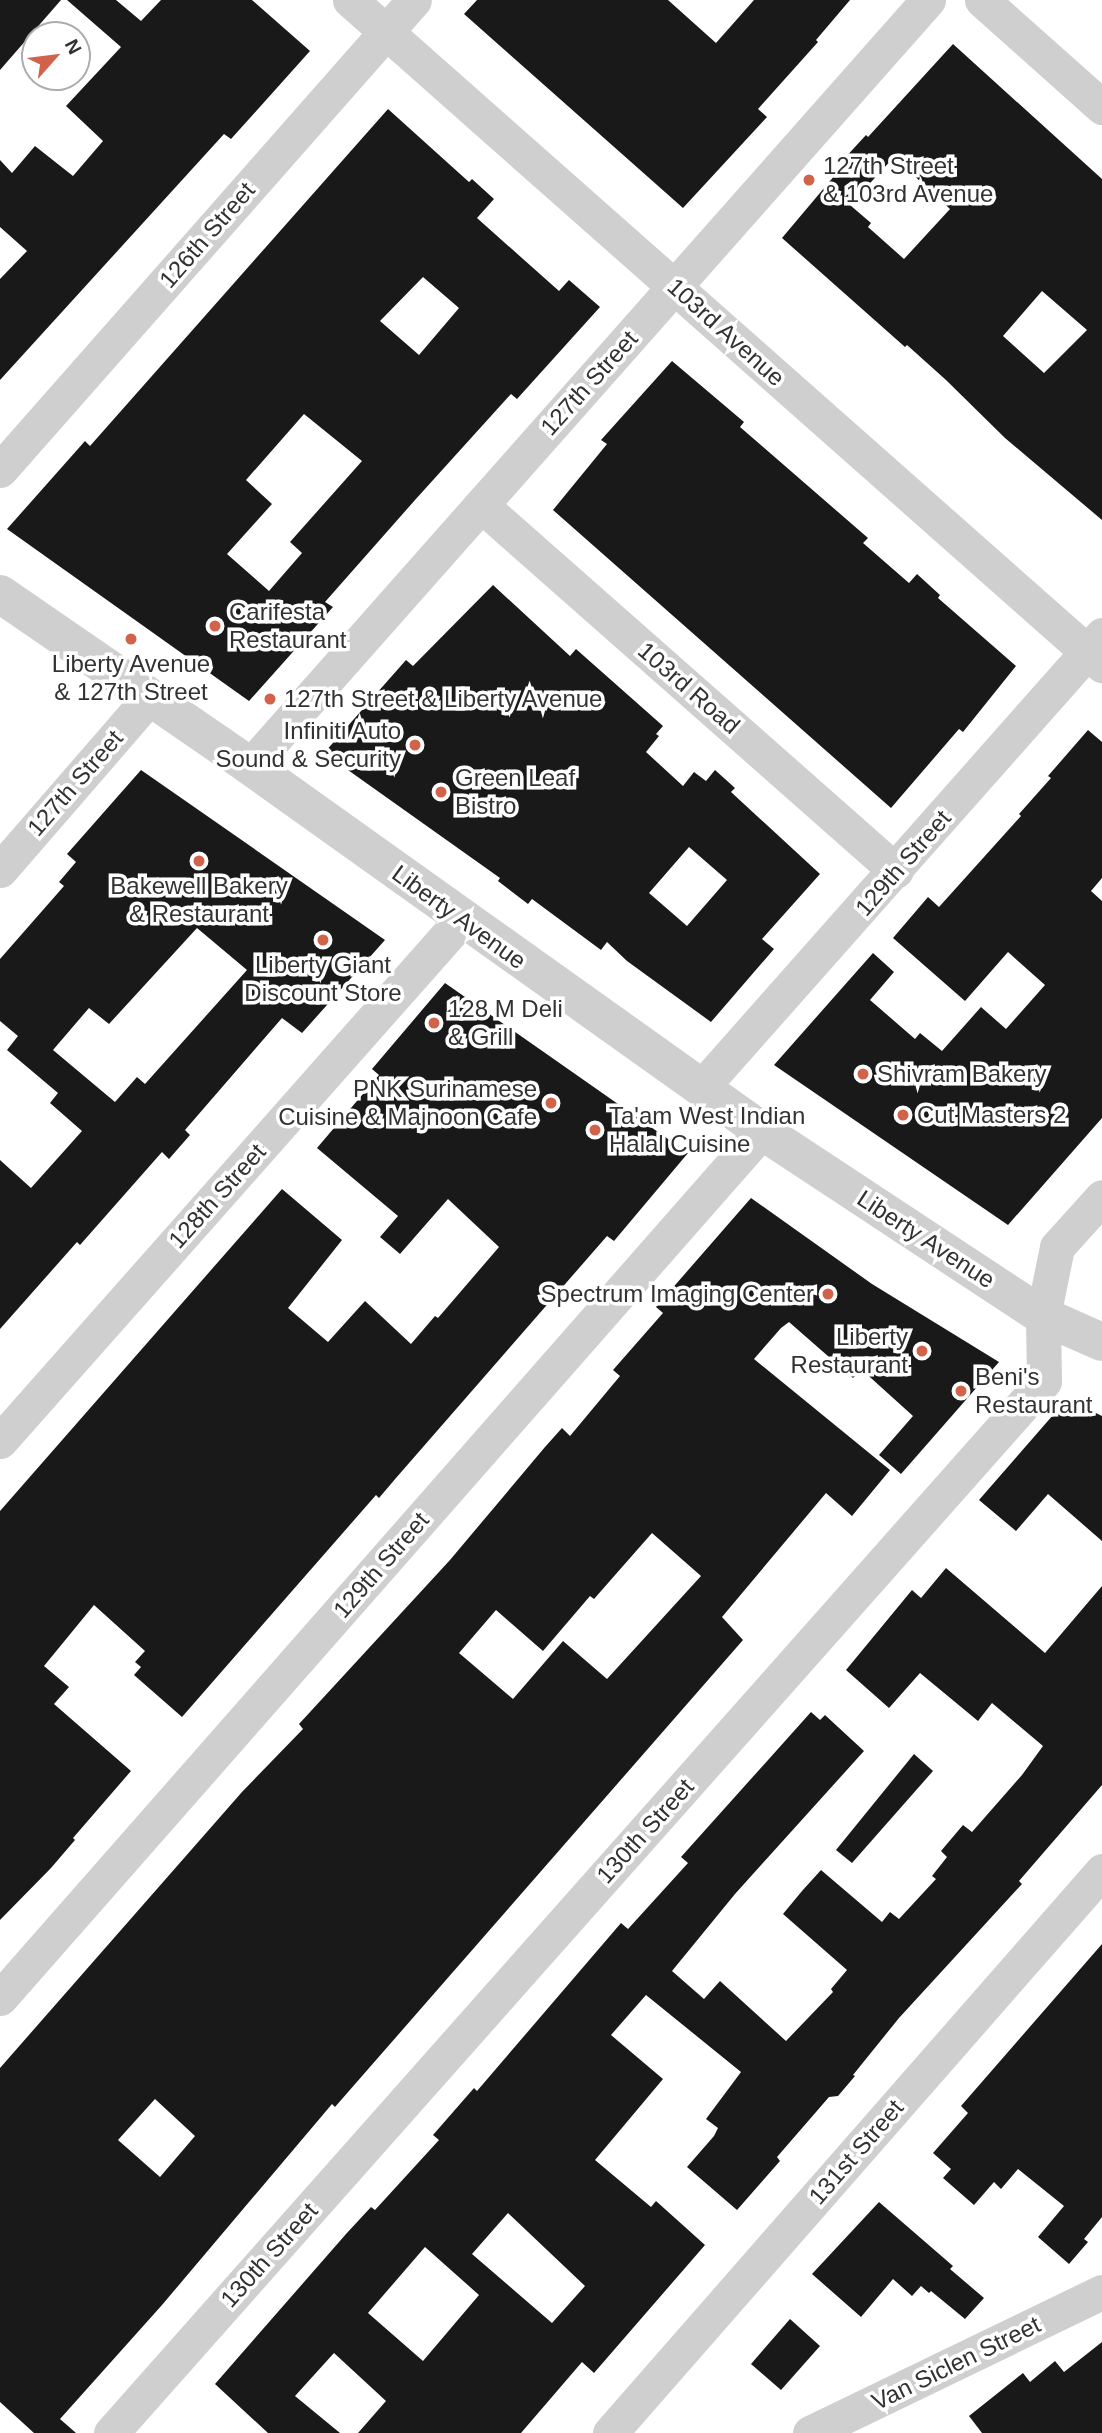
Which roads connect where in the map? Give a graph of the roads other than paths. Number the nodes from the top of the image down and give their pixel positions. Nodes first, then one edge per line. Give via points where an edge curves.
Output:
1 (350, 0) edge
2 (414, 0) edge
3 (928, 0) edge
4 (982, 0) edge
5 (386, 32) junction
6 (1102, 107) edge
7 (675, 286) junction
8 (0, 470) edge
9 (481, 505) junction
10 (0, 594) edge
11 (1097, 651) edge
12 (150, 697) junction
13 (250, 766) junction
14 (0, 870) edge
15 (896, 871) junction
16 (462, 919) junction
17 (701, 1088) junction
18 (762, 1131) junction
19 (1102, 1197) edge
20 (1043, 1316) junction
21 (1102, 1342) edge
22 (0, 1441) edge
23 (1102, 1871) edge
24 (0, 1998) edge
25 (1102, 2292) edge
26 (111, 2433) edge
27 (610, 2433) edge
28 (810, 2433) edge

1 - 5 street, 103rd Avenue
2 - 5 street, 126th Street
3 - 7 street, 127th Street
4 - 6 street
5 - 7 street, 103rd Avenue
5 - 8 street, 126th Street
7 - 9 street, 127th Street
7 - 11 street, 103rd Avenue
9 - 13 street, 127th Street
9 - 15 street, 103rd Road
10 - 12 street, Liberty Avenue
11 - 15 street, 129th Street
12 - 13 street, Liberty Avenue
12 - 14 street, 127th Street
13 - 16 street, Liberty Avenue
15 - 17 street, 129th Street
16 - 17 street, Liberty Avenue
16 - 22 street, 128th Street
17 - 18 street, Liberty Avenue
18 - 20 street, Liberty Avenue
18 - 24 street, 129th Street
19 - 20 street, 130th Street via 1057,1247
20 - 21 street, Liberty Avenue
20 - 26 street, 130th Street via 1044,1381
23 - 27 street, 131st Street
25 - 28 street, Van Siclen Street

